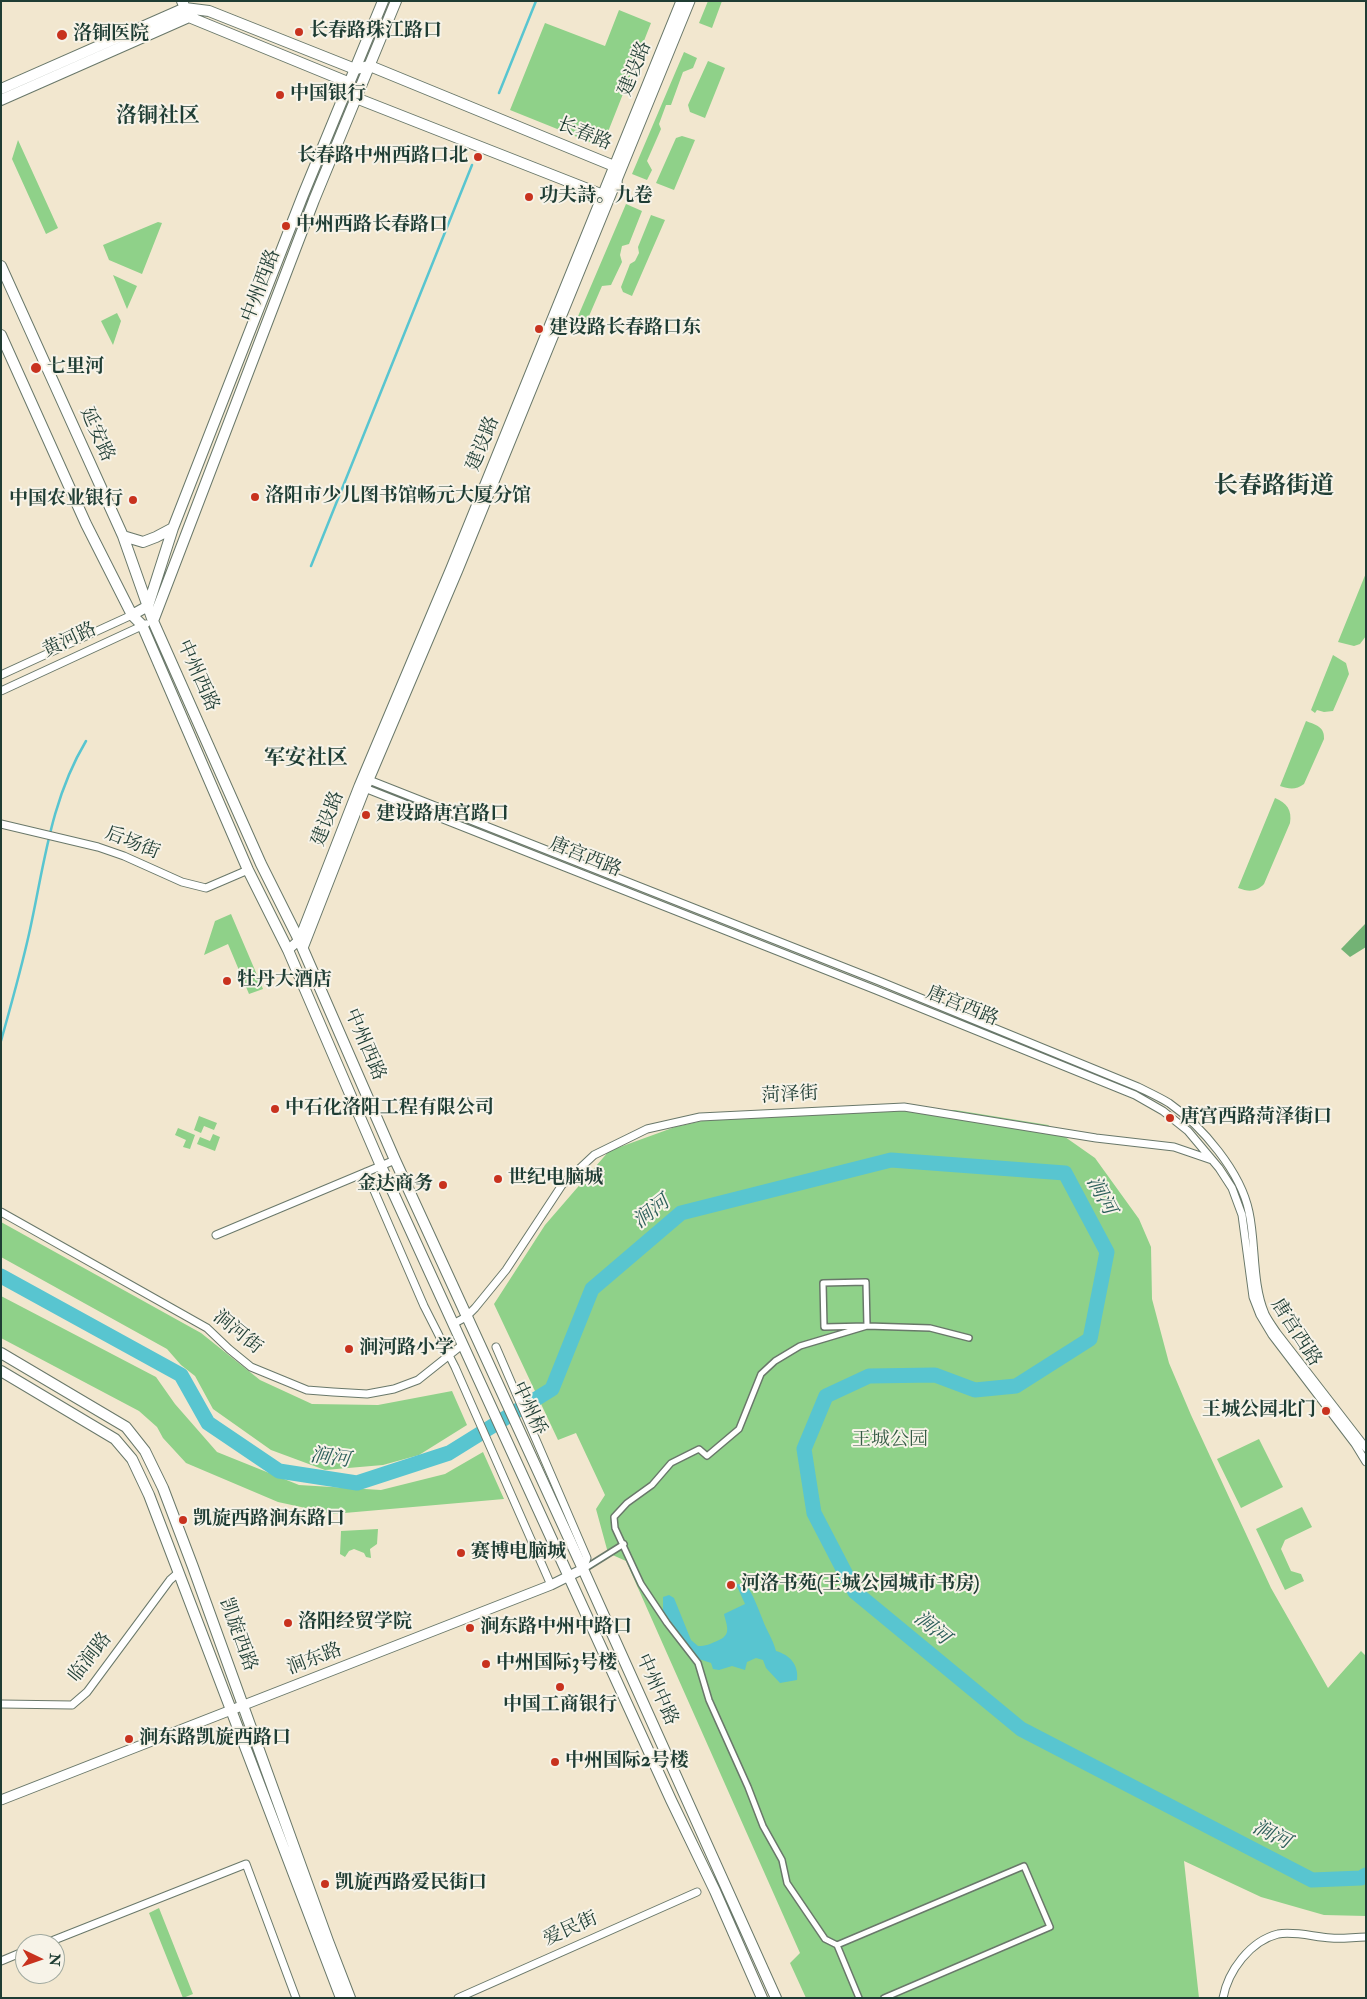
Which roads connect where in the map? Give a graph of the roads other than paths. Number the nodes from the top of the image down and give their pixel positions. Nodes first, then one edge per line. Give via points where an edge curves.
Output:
1 (383, 1) edge
2 (396, 1) edge
3 (681, 1) edge
4 (690, 1) edge
5 (185, 9) edge
6 (370, 66) junction
7 (354, 69) junction
8 (350, 83) junction
9 (1, 89) edge
10 (356, 98) junction
11 (1, 100) edge
12 (614, 166) junction
13 (617, 185) junction
14 (603, 196) junction
15 (1, 266) edge
16 (1, 335) edge
17 (174, 528) junction
18 (123, 536) junction
19 (148, 606) junction
20 (132, 615) junction
21 (153, 621) junction
22 (142, 625) junction
23 (1, 675) edge
24 (1, 691) edge
25 (364, 783) junction
26 (1, 824) edge
27 (248, 870) junction
28 (301, 944) junction
29 (288, 950) junction
30 (395, 1160) junction
31 (1212, 1160) junction
32 (381, 1166) junction
33 (366, 1172) junction
34 (1, 1212) edge
35 (216, 1235) dead end
36 (466, 1317) junction
37 (453, 1324) junction
38 (867, 1326) junction
39 (969, 1338) dead end
40 (462, 1345) junction
41 (496, 1347) dead end
42 (483, 1352) joint
43 (1, 1353) edge
44 (449, 1355) junction
45 (469, 1358) joint
46 (1, 1371) edge
47 (1366, 1448) edge
48 (1366, 1462) edge
49 (546, 1477) junction
50 (527, 1486) joint
51 (624, 1544) junction
52 (582, 1567) junction
53 (178, 1573) junction
54 (568, 1575) junction
55 (550, 1582) junction
56 (243, 1703) junction
57 (1, 1704) edge
58 (230, 1708) junction
59 (1, 1795) edge
60 (1, 1800) edge
61 (696, 1892) dead end
62 (65, 1936) edge
63 (1366, 1937) edge
64 (837, 1945) junction
65 (15, 1956) edge
66 (1, 1961) edge
67 (296, 1998) edge
68 (341, 1998) edge
69 (350, 1998) edge
70 (458, 1998) edge
71 (762, 1998) edge
72 (776, 1998) edge
73 (860, 1998) edge
74 (884, 1998) edge
75 (1223, 1998) edge

1 - 7 main road, 中州西路
2 - 6 main road, 中州西路
3 - 12 street, 建设路
4 - 13 street, 建设路
5 - 7 main road via 209,11
5 - 8 main road
5 - 9 main road
5 - 11 main road
6 - 7 main road
6 - 10 main road, 中州西路
6 - 12 main road, 长春路
7 - 8 main road, 中州西路
8 - 10 main road
8 - 17 main road, 中州西路 via 303,195
10 - 14 main road
10 - 21 main road, 中州西路
12 - 13 main road, 长春路
12 - 14 street, 建设路
13 - 14 main road
13 - 25 street, 建设路 via 458,570
14 - 25 street, 建设路
15 - 18 main road, 延安路
16 - 20 main road via 86,524
17 - 18 main road via 143,542
17 - 19 main road, 中州西路
18 - 19 main road, 延安路
19 - 20 main road
19 - 21 main road, 延安路
20 - 22 main road
20 - 23 street, 黄河路
21 - 22 street, 黄河路
21 - 28 main road, 中州西路 via 261,864
22 - 24 street, 黄河路
22 - 27 main road, 中州西路
25 - 28 street, 建设路
25 - 31 street, 唐宫西路 via 1135,1095 1188,1131
25 - 47 street, 唐宫西路 via 879,981 1138,1087 1168,1103 1213,1146 1241,1184 1249,1211 1265,1314
26 - 27 street, 后场街 via 58,836 124,856 182,882 206,888
27 - 29 main road, 中州西路
28 - 29 street, 建设路
28 - 30 main road, 中州西路
29 - 32 main road, 中州西路
30 - 32 street
30 - 36 main road, 中州西路
31 - 36 street, 菏泽街 via 1174,1147 1096,1138 904,1107 700,1117 647,1129 594,1155 562,1186 506,1270
31 - 48 street, 唐宫西路 via 1232,1188 1242,1215 1253,1296 1260,1315
32 - 33 street
32 - 37 main road, 中州西路
33 - 35 street
33 - 44 street via 424,1306
34 - 44 street, 涧河街 via 207,1328 251,1367 307,1390 367,1394 394,1389 418,1380
36 - 37 street, 菏泽街
36 - 42 main road, 中州西路
37 - 40 main road, 中州西路
38 - 38 street via 866,1282 823,1283 824,1327
38 - 39 street via 930,1328
38 - 51 street via 800,1346 775,1361 761,1374 739,1429 707,1456 699,1449 671,1464 614,1518 615,1528
40 - 44 street, 涧河街
40 - 45 main road, 中州西路
41 - 49 street
42 - 49 main road, 中州桥
43 - 56 main road, 凯旋西路 via 126,1427 145,1451 163,1488
44 - 55 street
45 - 50 main road, 中州桥
46 - 53 main road, 凯旋西路 via 116,1439 132,1459 149,1495
49 - 52 main road, 中州中路
50 - 54 main road, 中州中路
51 - 52 street
51 - 64 street via 641,1584 698,1662 709,1700 763,1826 782,1860 787,1883 825,1939
52 - 54 street, 涧东路
52 - 72 main road, 中州中路
53 - 57 street, 临涧路 via 87,1692 72,1706
53 - 58 main road, 凯旋西路
54 - 55 street, 涧东路
54 - 71 main road, 中州中路
55 - 56 street, 涧东路
56 - 58 street, 涧东路
56 - 69 main road, 凯旋西路
58 - 59 street, 涧东路
58 - 60 street, 涧东路
58 - 68 main road, 凯旋西路
61 - 70 street, 爱民街
62 - 67 street via 246,1864
63 - 75 street via 1333,1938 1294,1933 1278,1934 1263,1940 1240,1960
64 - 73 street
64 - 74 street via 1024,1866 1050,1928
65 - 66 street

